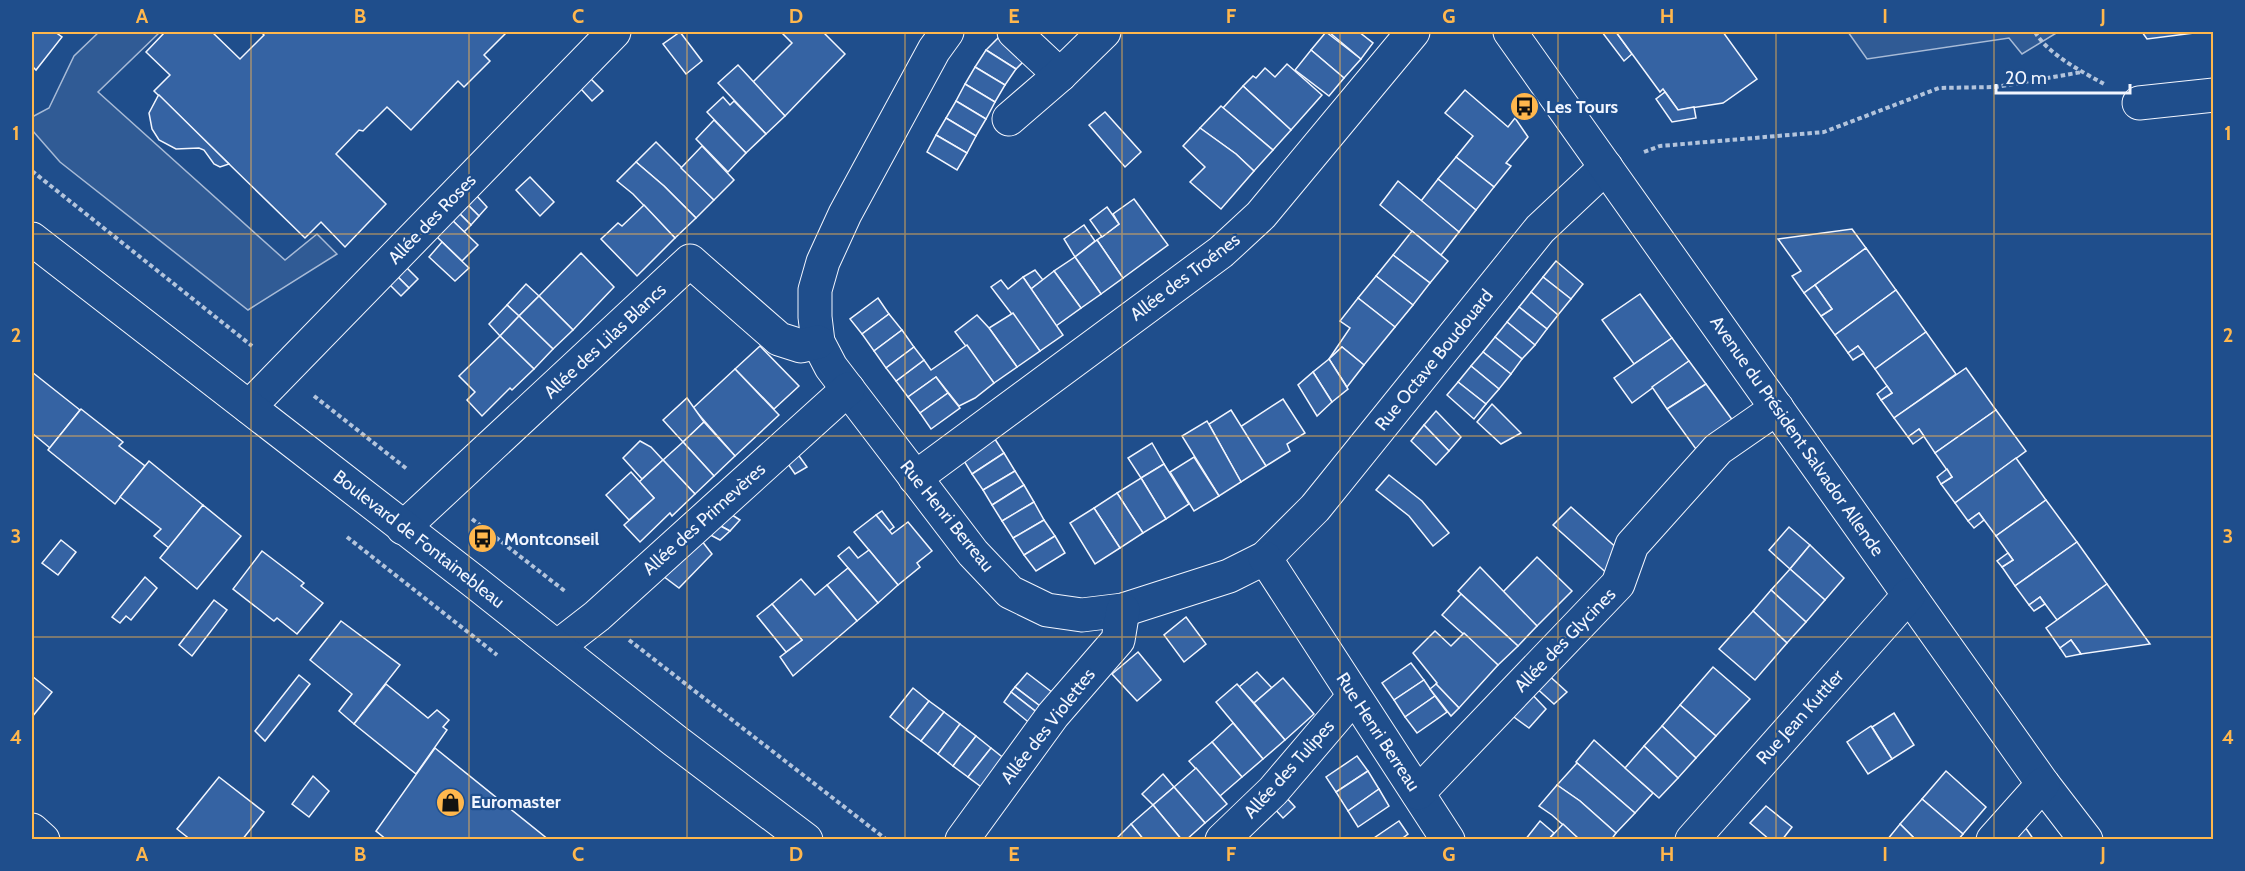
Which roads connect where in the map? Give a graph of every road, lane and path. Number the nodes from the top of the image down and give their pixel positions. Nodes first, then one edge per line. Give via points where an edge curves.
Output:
1 (614, 32) edge
2 (946, 32) edge
3 (1014, 32) edge
4 (1104, 32) edge
5 (1413, 32) edge
6 (1510, 32) edge
7 (2035, 32) edge
8 (2082, 72) junction
9 (1060, 75) junction
10 (2214, 95) edge
11 (2139, 103) joint
12 (1009, 119) dead end
13 (1606, 166) junction
14 (32, 239) edge
15 (818, 342) junction
16 (848, 389) junction
17 (249, 408) junction
18 (1778, 408) junction
19 (915, 478) junction
20 (404, 528) junction
21 (1265, 558) junction
22 (1909, 595) junction
23 (1123, 610) junction
24 (557, 647) junction
25 (1354, 696) junction
26 (2043, 784) junction
27 (1418, 793) junction
28 (32, 830) edge
29 (44, 840) edge
30 (806, 840) edge
31 (962, 840) edge
32 (1222, 840) edge
33 (1448, 840) edge
34 (1692, 840) edge
35 (1993, 840) edge
36 (2086, 840) edge

1 - 17 street, Allée des Roses
2 - 15 street, Rue Henri Berreau via 845,214 823,262 815,290
3 - 9 street
4 - 9 street
5 - 19 street, Allée des Troénes via 1242,234
6 - 13 street, Avenue du Président Salvador Allende
7 - 8 path via 2041,42
8 - 11 path
8 - 13 path via 1996,87 1939,88 1824,132 1660,146
9 - 12 street
10 - 11 street
13 - 18 street, Avenue du Président Salvador Allende
13 - 21 street, Rue Octave Boudouard via 1540,229 1315,508
14 - 17 street, Boulevard de Fontainebleau
15 - 16 street, Rue Henri Berreau
15 - 20 street, Allée des Lilas Blancs via 801,346 779,339 690,261
16 - 19 street, Rue Henri Berreau
16 - 24 street, Allée des Primevères via 597,616
17 - 20 street, Boulevard de Fontainebleau
18 - 22 street, Avenue du Président Salvador Allende
18 - 27 street, Allée des Glycines via 1718,449 1632,545 1618,584
19 - 23 street, Rue Henri Berreau via 973,553 1010,592 1047,610 1082,615
20 - 24 street, Boulevard de Fontainebleau
21 - 23 street, Rue Henri Berreau via 1229,576
21 - 25 street, Rue Henri Berreau
22 - 26 street, Avenue du Président Salvador Allende
22 - 34 street, Rue Jean Kuttler
23 - 31 street, Allée des Violettes via 1118,640 1053,715
24 - 30 street, Boulevard de Fontainebleau
25 - 27 street, Rue Henri Berreau
25 - 32 street, Allée des Tulipes via 1273,791
26 - 35 street
26 - 36 street, Avenue du Président Salvador Allende
27 - 33 street, Rue Henri Berreau
28 - 29 street

